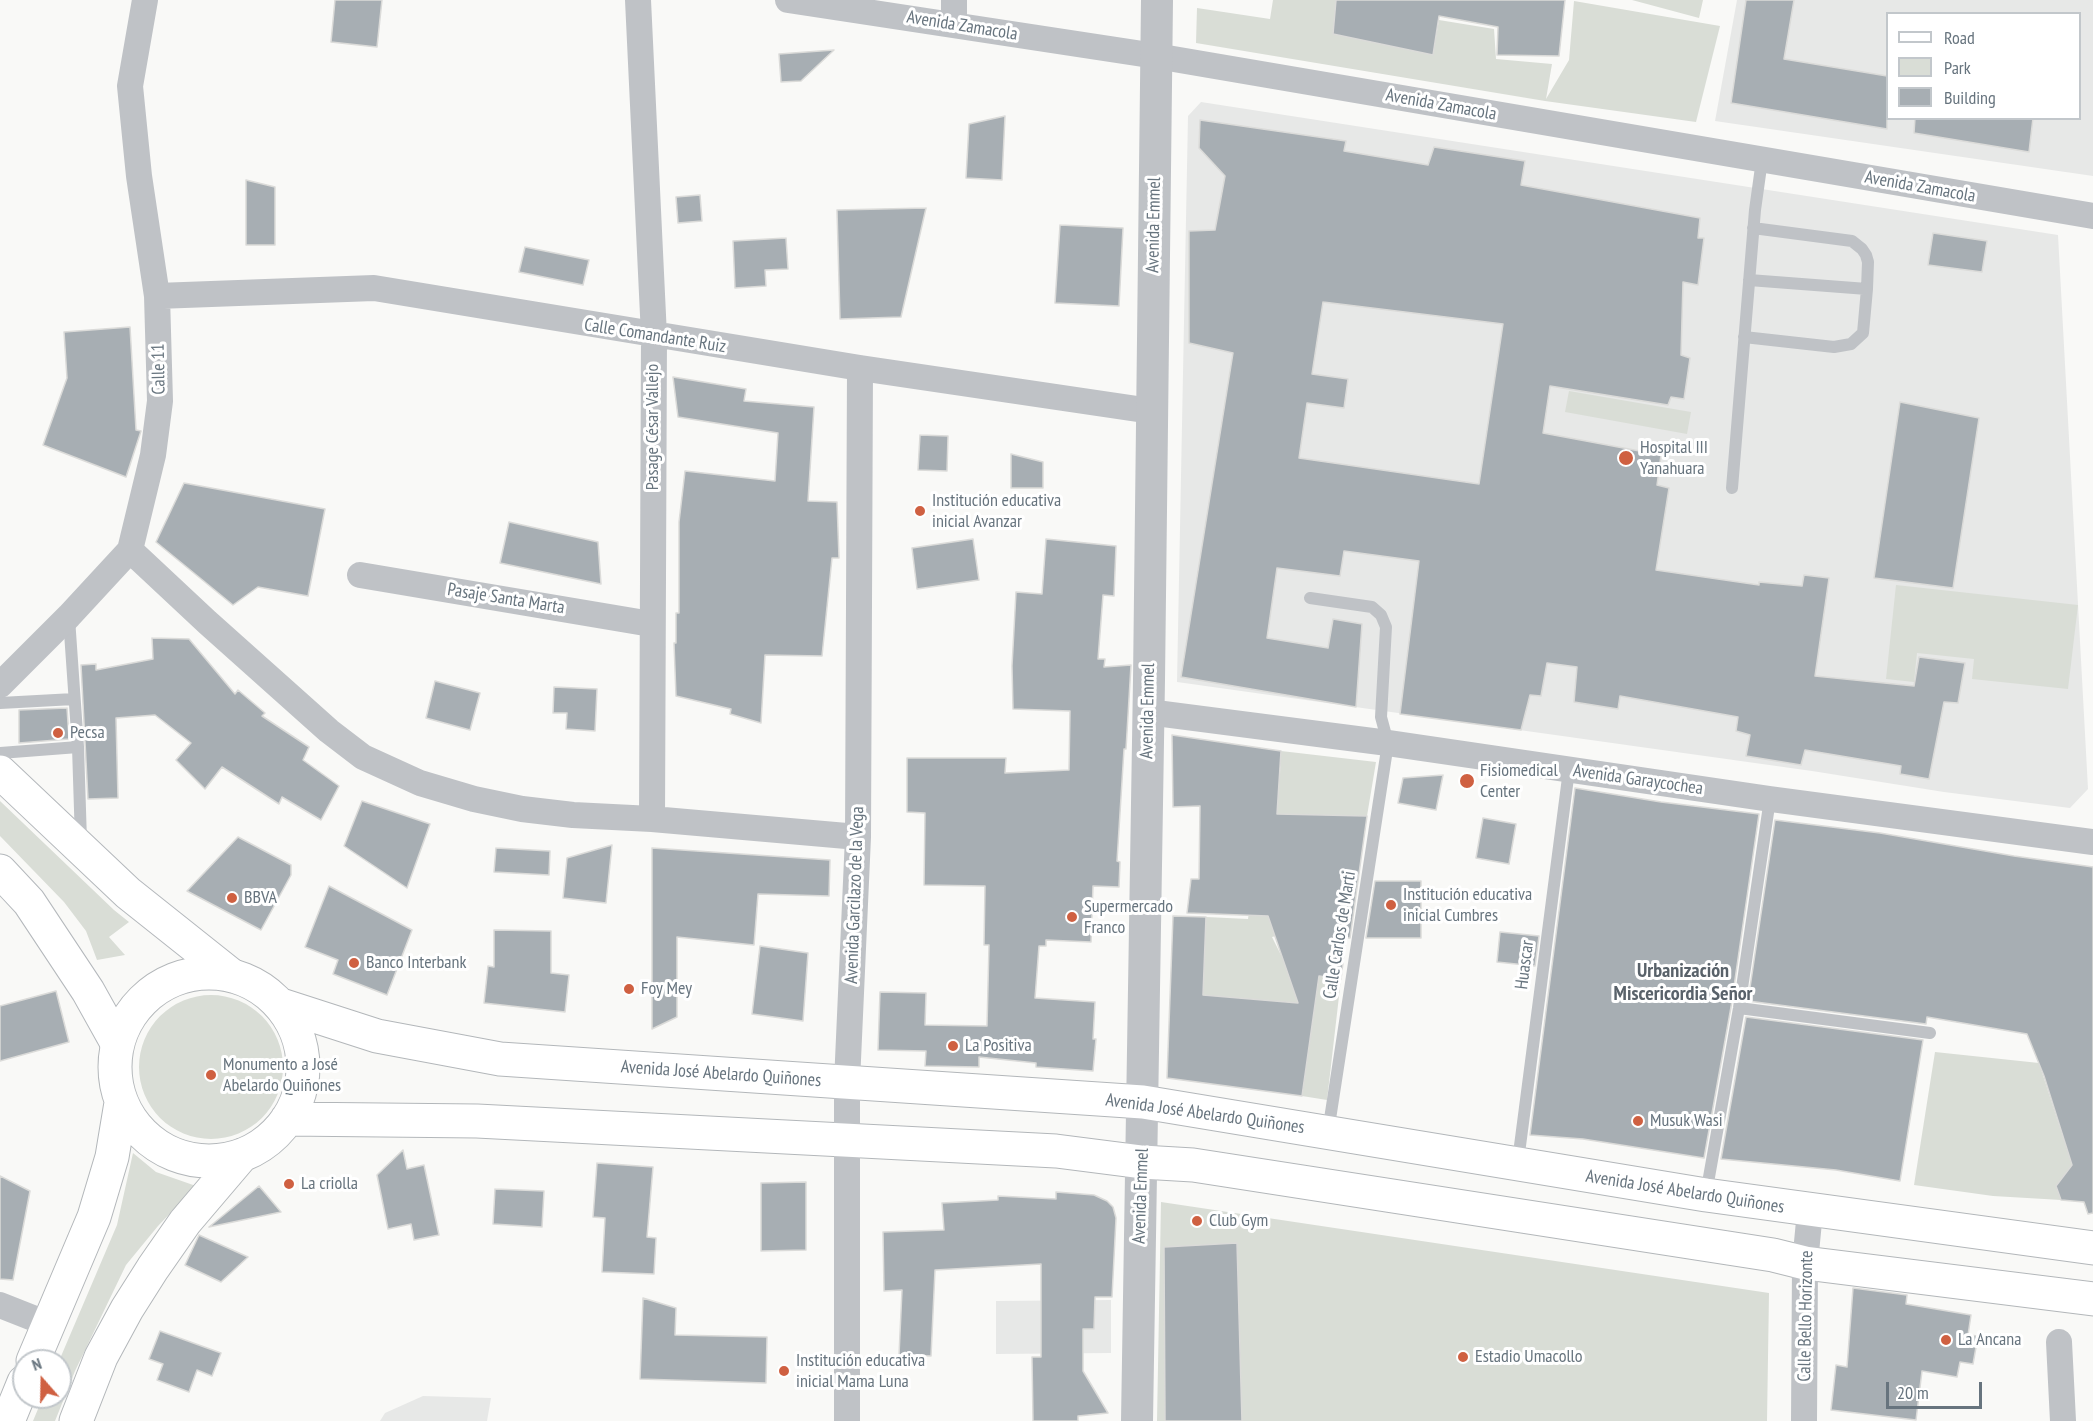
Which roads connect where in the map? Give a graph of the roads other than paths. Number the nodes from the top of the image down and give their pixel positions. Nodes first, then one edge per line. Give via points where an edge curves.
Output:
1 (145, 0) edge
2 (638, 0) edge
3 (788, 0) edge
4 (1157, 0) edge
5 (954, 12) edge
6 (1156, 56) junction
7 (1762, 160) junction
8 (2093, 223) edge
9 (1753, 228) junction
10 (1749, 280) junction
11 (1867, 289) junction
12 (157, 296) junction
13 (654, 336) junction
14 (1744, 337) junction
15 (860, 368) junction
16 (1151, 411) junction
17 (1732, 488) dead end
18 (130, 550) junction
19 (360, 575) dead end
20 (1310, 598) dead end
21 (69, 616) junction
22 (651, 624) junction
23 (0, 685) edge
24 (74, 699) junction
25 (0, 703) edge
26 (1148, 712) junction
27 (1388, 742) junction
28 (78, 747) junction
29 (0, 753) edge
30 (1569, 770) junction
31 (0, 772) edge
32 (1770, 799) junction
33 (652, 819) junction
34 (858, 837) junction
35 (2093, 842) edge
36 (82, 851) junction
37 (0, 871) edge
38 (231, 975) junction
39 (281, 1005) junction
40 (1739, 1008) junction
41 (1930, 1033) dead end
42 (117, 1043) junction
43 (847, 1082) junction
44 (1143, 1102) junction
45 (121, 1103) junction
46 (287, 1119) junction
47 (1328, 1133) junction
48 (848, 1140) junction
49 (242, 1155) junction
50 (1142, 1162) junction
51 (1518, 1166) junction
52 (1706, 1196) junction
53 (1809, 1211) junction
54 (2093, 1248) edge
55 (1805, 1263) junction
56 (2093, 1299) edge
57 (0, 1305) edge
58 (48, 1324) junction
59 (2059, 1342) dead end
60 (38, 1349) edge
61 (76, 1421) edge
62 (848, 1421) edge
63 (1137, 1421) edge
64 (1804, 1421) edge
65 (2063, 1421) edge

1 - 12 street, Calle 11 via 130,86
2 - 13 street, Pasage César Vallejo
3 - 5 street, Avenida Zamacola
4 - 6 street, Avenida Emmel
5 - 6 street, Avenida Zamacola
6 - 7 street, Avenida Zamacola
6 - 16 street, Avenida Emmel
7 - 8 street, Avenida Zamacola
7 - 9 lane
9 - 10 lane
9 - 11 lane via 1852,241 1866,255
10 - 11 lane
10 - 14 lane
11 - 14 lane via 1863,333 1851,344 1834,347
12 - 13 street, Calle Comandante Ruiz via 374,288
12 - 18 street, Calle 11 via 160,401 153,455
13 - 15 street, Calle Comandante Ruiz
13 - 22 street, Pasage César Vallejo
14 - 17 lane
15 - 16 street, Calle Comandante Ruiz
15 - 34 street, Avenida Garcilazo de la Vega
16 - 26 street, Avenida Emmel
18 - 21 street, Calle 11
18 - 33 street via 290,697 363,757 420,783 474,799 573,815
19 - 22 street, Pasaje Santa Marta
20 - 27 lane via 1372,607 1384,621 1381,717
21 - 23 street, Calle 11
21 - 24 lane
22 - 33 street, Pasage César Vallejo
24 - 25 lane
24 - 28 lane
26 - 27 street, Avenida Garaycochea
26 - 44 street, Avenida Emmel
27 - 30 street, Avenida Garaycochea
27 - 47 lane, Calle Carlos de Marti
28 - 29 lane
28 - 36 lane
30 - 32 street, Avenida Garaycochea
30 - 51 lane, Huascar
31 - 36 main road
32 - 35 street, Avenida Garaycochea
32 - 40 lane
33 - 34 street
34 - 43 street, Avenida Garcilazo de la Vega
36 - 38 main road
37 - 42 main road via 29,902
38 - 39 main road via 266,991
38 - 42 main road via 182,976 160,986 126,1020
39 - 43 main road, Avenida José Abelardo Quiñones via 377,1036 500,1059
39 - 46 main road via 301,1046 304,1069 296,1104
40 - 41 lane
40 - 52 lane
42 - 45 main road via 114,1063
43 - 44 main road, Avenida José Abelardo Quiñones
43 - 48 street, Avenida Garcilazo de la Vega
44 - 47 main road, Avenida José Abelardo Quiñones
44 - 50 street, Avenida Emmel
45 - 49 main road via 136,1128 158,1147 185,1158 214,1161
45 - 58 main road via 112,1156 94,1217
46 - 48 main road via 477,1121
46 - 49 main road via 260,1146
47 - 51 main road, Avenida José Abelardo Quiñones
48 - 50 main road via 1056,1151
48 - 62 street, Avenida Garcilazo de la Vega
49 - 61 main road via 185,1221 127,1309 101,1357
50 - 55 main road via 1193,1165
50 - 63 street, Avenida Emmel
51 - 52 main road, Avenida José Abelardo Quiñones
52 - 53 main road, Avenida José Abelardo Quiñones
53 - 54 main road, Avenida José Abelardo Quiñones
53 - 55 street, Calle Bello Horizonte
55 - 56 main road
55 - 64 street, Calle Bello Horizonte
57 - 58 street
58 - 60 main road
59 - 65 street

